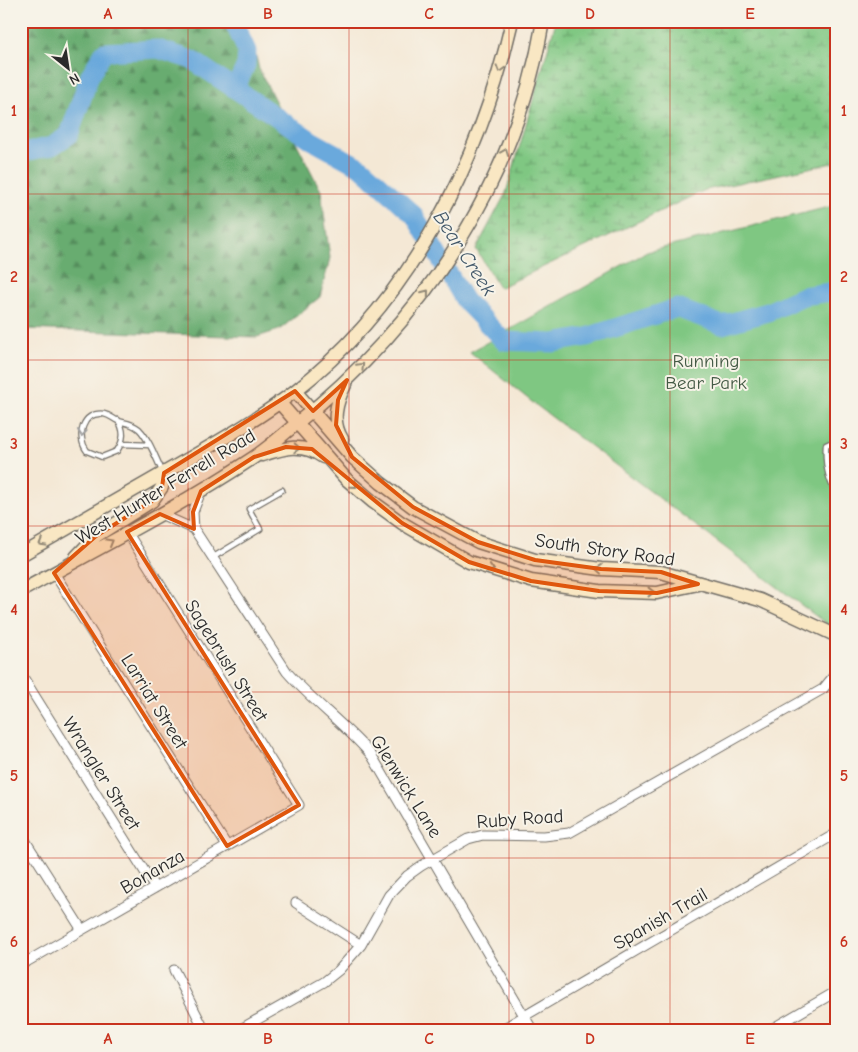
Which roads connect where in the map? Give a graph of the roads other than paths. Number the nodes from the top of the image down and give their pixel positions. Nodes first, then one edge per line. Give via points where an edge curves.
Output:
1 (512, 21) edge
2 (543, 21) edge
3 (348, 380) junction
4 (295, 391) junction
5 (279, 402) junction
6 (313, 411) junction
7 (118, 420) junction
8 (298, 423) junction
9 (837, 440) edge
10 (122, 444) junction
11 (150, 445) junction
12 (254, 457) junction
13 (352, 457) junction
14 (336, 467) junction
15 (164, 473) junction
16 (282, 490) dead end
17 (200, 491) junction
18 (837, 494) edge
19 (160, 514) junction
20 (194, 529) junction
21 (128, 532) junction
22 (21, 555) edge
23 (212, 558) junction
24 (67, 566) junction
25 (54, 573) junction
26 (698, 584) junction
27 (21, 592) edge
28 (837, 636) edge
29 (837, 672) edge
30 (21, 674) edge
31 (299, 805) joint
32 (21, 834) edge
33 (837, 834) edge
34 (228, 846) junction
35 (433, 859) junction
36 (155, 888) junction
37 (296, 903) dead end
38 (82, 930) junction
39 (361, 945) junction
40 (21, 965) edge
41 (174, 970) dead end
42 (837, 991) edge
43 (524, 1016) junction
44 (204, 1031) edge
45 (237, 1031) edge
46 (499, 1031) edge
47 (533, 1031) edge
48 (768, 1031) edge

1 -> 4 main road, West Hunter Ferrell Road via 480,132 433,227 376,311
3 -> 2 main road, West Hunter Ferrell Road via 395,331 464,237 493,182 524,99
3 - 6 main road, West Hunter Ferrell Road
3 - 13 main road via 335,413 339,435
4 - 5 main road, West Hunter Ferrell Road
4 - 6 main road, South Story Road
5 - 8 main road, South Story Road
5 - 15 main road, West Hunter Ferrell Road
6 - 8 main road, West Hunter Ferrell Road
6 - 13 main road, South Story Road
7 - 10 lane via 123,432
7 -> 10 lane via 106,414 92,416 83,425 81,438 87,451 102,457 117,451
7 - 11 lane via 138,428
8 - 12 main road, West Hunter Ferrell Road
8 - 14 main road, South Story Road
9 - 18 lane via 826,445 825,459 829,483
10 - 11 lane
11 - 15 lane
12 -> 14 main road via 298,446 312,449
12 - 17 main road, West Hunter Ferrell Road
26 -> 13 main road, South Story Road via 661,572 601,570 535,560 478,542 413,507
14 -> 26 main road, South Story Road via 373,502 402,523 469,562 530,581 599,591 657,593
15 -> 22 main road, West Hunter Ferrell Road
15 - 24 main road via 162,487 152,501 96,536
16 - 23 lane via 249,509 260,529
17 - 19 main road, West Hunter Ferrell Road
17 - 20 street via 193,512
19 - 20 street
19 - 21 main road, West Hunter Ferrell Road
20 - 23 street, Glenwick Lane
24 -> 21 main road, West Hunter Ferrell Road
21 - 31 street, Sagebrush Street
23 - 35 street, Glenwick Lane via 287,672 372,756
24 - 25 main road, West Hunter Ferrell Road
25 - 27 main road, West Hunter Ferrell Road
25 - 34 street, Larriat Street
26 - 28 main road, South Story Road via 760,600
29 - 35 street, Ruby Road via 823,689 569,833 483,835 468,839
30 - 36 street, Wrangler Street
31 - 34 street, Bonanza
32 - 38 street
33 - 43 street, Spanish Trail
34 - 36 street, Bonanza
35 - 39 street, Ruby Road via 407,876 389,895
35 - 43 street, Glenwick Lane
36 - 38 street, Bonanza
37 - 39 street
38 - 40 street, Bonanza
39 - 45 street, Ruby Road via 324,982
41 - 44 street
42 - 48 street
43 - 46 street, Spanish Trail
43 - 47 street, Glenwick Lane

